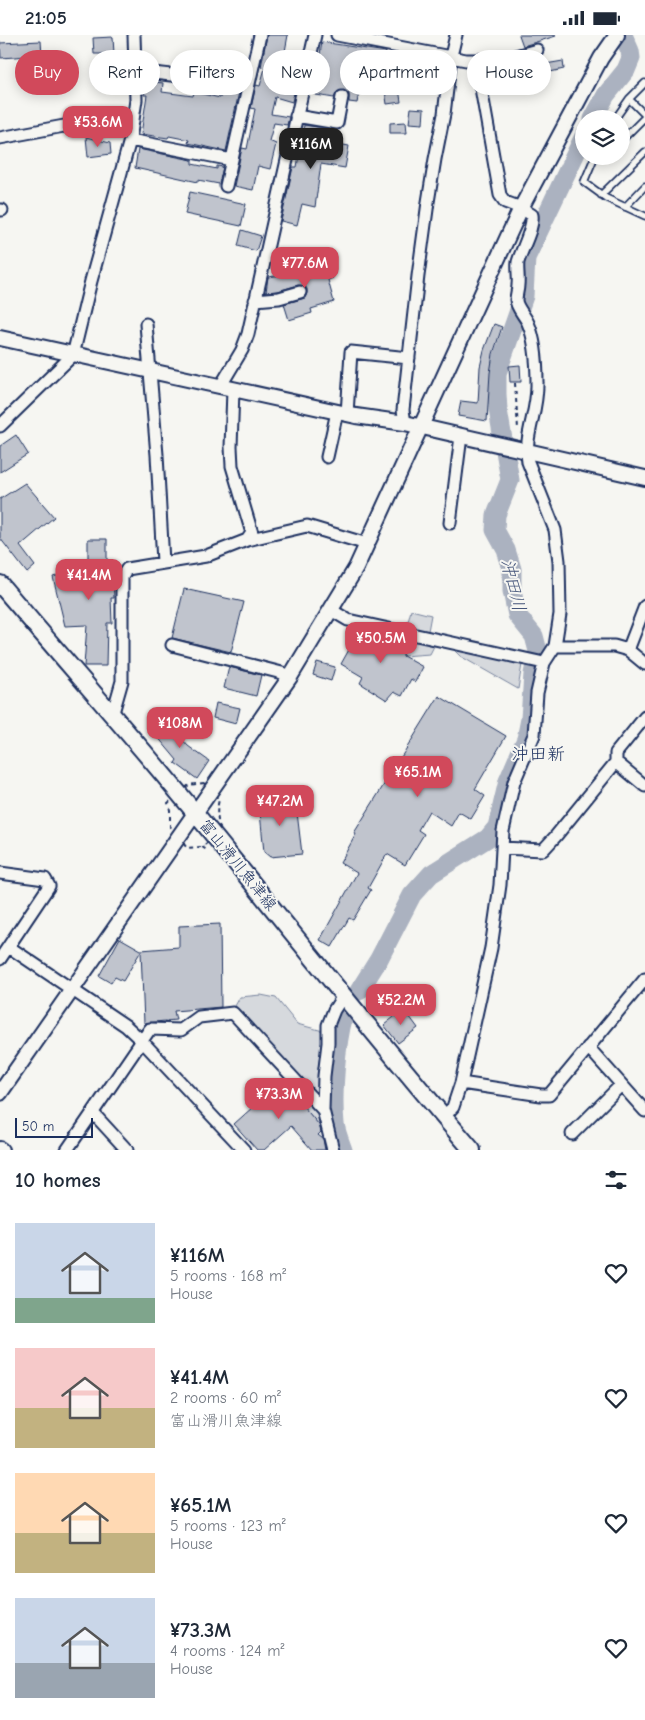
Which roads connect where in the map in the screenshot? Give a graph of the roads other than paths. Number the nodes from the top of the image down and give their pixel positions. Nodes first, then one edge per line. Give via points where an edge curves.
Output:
1 (134, 35) edge
2 (260, 35) edge
3 (315, 35) edge
4 (337, 35) edge
5 (456, 35) edge
6 (617, 35) edge
7 (134, 50) edge
8 (418, 50) edge
9 (452, 50) edge
10 (645, 83) edge
11 (136, 95) edge
12 (446, 95) edge
13 (482, 95) edge
14 (342, 97) dead end
15 (629, 99) junction
16 (621, 110) edge
17 (296, 116) junction
18 (645, 116) edge
19 (133, 121) junction
20 (630, 132) edge
21 (0, 138) edge
22 (130, 140) junction
23 (645, 152) edge
24 (232, 160) junction
25 (591, 165) edge
26 (645, 186) edge
27 (226, 187) dead end
28 (601, 195) junction
29 (625, 207) junction
30 (521, 208) junction
31 (645, 216) edge
32 (300, 292) dead end
33 (255, 299) junction
34 (146, 324) dead end
35 (0, 338) edge
36 (73, 355) junction
37 (409, 358) junction
38 (151, 371) junction
39 (227, 388) junction
40 (342, 413) junction
41 (405, 423) junction
42 (0, 426) edge
43 (421, 427) junction
44 (461, 436) junction
45 (523, 450) junction
46 (327, 457) dead end
47 (645, 478) edge
48 (450, 523) dead end
49 (247, 540) junction
50 (367, 543) junction
51 (163, 562) junction
52 (0, 584) edge
53 (645, 606) edge
54 (331, 611) junction
55 (172, 645) dead end
56 (555, 646) junction
57 (628, 650) junction
58 (544, 663) junction
59 (645, 664) edge
60 (290, 677) junction
61 (112, 715) junction
62 (645, 717) edge
63 (616, 761) junction
64 (645, 787) edge
65 (195, 813) junction
66 (502, 848) junction
67 (0, 873) edge
68 (9, 947) junction
69 (0, 959) edge
70 (645, 979) edge
71 (72, 990) junction
72 (343, 996) junction
73 (142, 1041) junction
74 (588, 1047) junction
75 (461, 1083) junction
76 (621, 1085) junction
77 (0, 1093) edge
78 (323, 1110) junction
79 (645, 1111) edge
80 (93, 1113) junction
81 (444, 1117) junction
82 (572, 1133) dead end
83 (464, 1146) edge
84 (67, 1150) edge
85 (127, 1150) edge
86 (244, 1150) edge
87 (333, 1150) edge

1 - 7 street
2 - 24 street
3 - 17 street
4 - 8 street
5 - 9 street
6 - 30 street via 601,58
10 - 15 lane
11 - 19 street
12 - 37 street
13 - 30 street via 500,195 505,202
14 - 17 street via 336,123
15 - 16 lane
15 - 18 lane
17 - 33 street
18 - 20 lane
19 - 21 street via 105,123 91,128 64,126
19 - 22 street
22 - 24 street
22 - 36 street
23 - 28 lane
24 - 27 street
25 - 28 lane via 584,181
26 - 29 lane
28 - 29 lane
29 - 31 lane
30 - 43 street
30 - 45 street via 532,215 533,222 518,264 516,301 534,347 538,384 536,406
32 - 33 street via 279,298
33 - 39 street via 248,334
34 - 38 street
35 - 36 street
36 - 38 street
36 - 42 street
37 - 40 street via 351,352
37 - 41 street
38 - 39 street
38 - 51 street
39 - 40 street
39 - 49 street via 232,466 252,533
40 - 41 street
40 - 46 street
41 - 43 street
43 - 44 street
43 - 50 street
44 - 45 street
44 - 48 street
45 - 47 street
45 - 56 street via 555,531 560,614
49 - 50 street via 307,526
49 - 51 street via 206,556
50 - 54 street
51 - 61 street via 127,569 122,577 122,681
52 - 61 main road, 富山滑川魚津線
53 - 57 street
54 - 58 street via 348,620
54 - 60 street
55 - 60 street
56 - 57 street via 614,646
56 - 58 street
57 - 59 street
58 - 66 street via 537,693 534,735 514,782
60 - 65 street
61 - 65 main road, 富山滑川魚津線
62 - 63 street via 616,753
63 - 64 street
63 - 66 street via 542,850
65 - 71 street
65 - 72 main road, 富山滑川魚津線
66 - 75 street via 491,948
67 - 68 street via 45,879 50,886
68 - 69 street
68 - 71 street
70 - 74 street
71 - 73 street
71 - 77 street
72 - 78 street via 328,1025
72 - 81 main road, 富山滑川魚津線
73 - 78 street via 150,1029 181,1030 200,1017 233,1013
73 - 80 street
73 - 86 street
74 - 75 street via 549,1095
74 - 76 street
75 - 81 street via 453,1107
76 - 79 street
76 - 82 street
78 - 87 street
80 - 84 street
80 - 85 street
81 - 83 main road, 富山滑川魚津線

